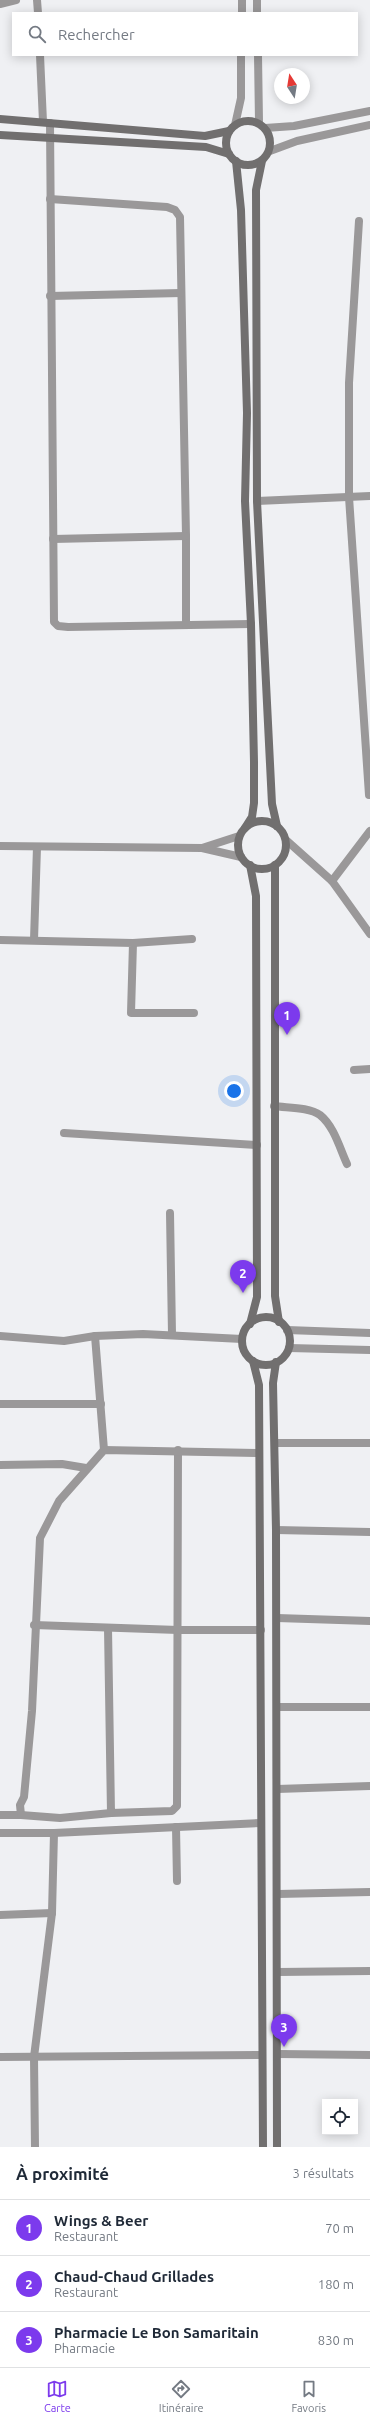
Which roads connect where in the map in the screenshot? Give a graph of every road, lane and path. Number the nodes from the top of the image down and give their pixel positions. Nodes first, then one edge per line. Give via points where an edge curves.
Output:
1 (16, 0) edge
2 (37, 0) edge
3 (242, 0) edge
4 (257, 0) edge
5 (0, 4) edge
6 (38, 12) edge
7 (242, 12) edge
8 (257, 12) edge
9 (40, 56) edge
10 (241, 56) edge
11 (258, 56) edge
12 (370, 111) edge
13 (0, 119) edge
14 (46, 123) junction
15 (262, 125) junction
16 (370, 125) edge
17 (232, 128) junction
18 (0, 136) edge
19 (50, 138) junction
20 (270, 151) junction
21 (229, 154) junction
22 (262, 161) junction
23 (236, 162) junction
24 (50, 199) junction
25 (359, 221) dead end
26 (181, 292) junction
27 (50, 296) junction
28 (349, 496) junction
29 (370, 496) edge
30 (257, 501) junction
31 (186, 536) junction
32 (53, 539) junction
33 (251, 624) junction
34 (186, 625) junction
35 (369, 795) dead end
36 (278, 826) junction
37 (245, 828) junction
38 (370, 831) edge
39 (240, 836) junction
40 (286, 840) junction
41 (0, 846) edge
42 (37, 847) junction
43 (202, 848) junction
44 (242, 857) junction
45 (250, 865) junction
46 (275, 865) junction
47 (332, 881) junction
48 (370, 934) edge
49 (192, 939) dead end
50 (0, 940) edge
51 (34, 940) junction
52 (133, 943) junction
53 (194, 1013) dead end
54 (370, 1069) edge
55 (354, 1070) dead end
56 (274, 1106) junction
57 (64, 1133) dead end
58 (257, 1145) junction
59 (347, 1164) dead end
60 (170, 1213) dead end
61 (279, 1322) junction
62 (250, 1324) junction
63 (287, 1330) junction
64 (370, 1333) edge
65 (172, 1334) junction
66 (0, 1336) edge
67 (95, 1336) junction
68 (242, 1339) junction
69 (289, 1348) junction
70 (370, 1350) edge
71 (253, 1361) junction
72 (276, 1362) junction
73 (0, 1404) edge
74 (101, 1404) junction
75 (275, 1443) junction
76 (370, 1443) edge
77 (104, 1450) junction
78 (178, 1450) junction
79 (259, 1453) junction
80 (0, 1465) edge
81 (86, 1468) junction
82 (276, 1530) junction
83 (370, 1532) edge
84 (276, 1618) junction
85 (370, 1620) edge
86 (34, 1625) junction
87 (108, 1628) junction
88 (178, 1630) junction
89 (261, 1630) junction
90 (277, 1707) junction
91 (370, 1707) edge
92 (370, 1786) edge
93 (277, 1789) junction
94 (111, 1813) junction
95 (0, 1815) edge
96 (21, 1815) junction
97 (261, 1823) junction
98 (176, 1827) junction
99 (0, 1833) edge
100 (54, 1833) junction
101 (177, 1881) dead end
102 (370, 1892) edge
103 (278, 1894) junction
104 (52, 1913) junction
105 (0, 1915) edge
106 (370, 1971) edge
107 (278, 1972) junction
108 (262, 2054) junction
109 (278, 2054) junction
110 (370, 2055) edge
111 (34, 2057) junction
112 (0, 2058) edge
113 (35, 2147) edge
114 (263, 2147) edge
115 (277, 2147) edge

1 - 5 street
2 - 6 street
3 - 7 street
4 - 8 street
9 - 14 street
10 - 17 street via 241,98
11 - 15 street
12 - 15 street via 294,126
13 - 14 main road
14 - 17 main road via 205,136
14 - 19 street
15 - 17 main road via 246,120
15 - 20 main road via 271,138
16 - 20 street
17 - 21 main road via 226,142
18 - 19 main road
19 - 21 main road via 206,148
19 - 24 street
20 - 22 main road
21 - 23 main road
22 - 23 main road via 249,165
22 - 30 main road via 256,190
23 - 33 main road via 241,210 247,413 245,501
24 - 26 street via 167,207 175,210 180,217
24 - 27 street
25 - 28 street via 349,383
26 - 27 street
26 - 31 street
27 - 32 street
28 - 29 street
28 - 30 street
28 - 35 street
30 - 36 main road via 272,804
31 - 32 street
31 - 34 street
32 - 34 street via 53,613 54,622 58,626
33 - 34 street
33 - 37 main road via 254,803 252,817
36 - 37 main road via 262,821 254,822
36 - 40 main road
37 - 39 main road
38 - 47 street
39 - 43 street
39 - 44 main road via 238,847
40 - 46 main road via 284,854
40 - 47 street
41 - 42 street
42 - 43 street
42 - 51 street
43 - 44 street
44 - 45 main road
45 - 46 main road via 262,868
45 - 58 main road via 256,896
46 - 56 main road
47 - 48 street
49 - 52 street
50 - 51 street
51 - 52 street
52 - 53 street via 131,1013
54 - 55 street
56 - 59 street via 301,1109 320,1115 333,1133
56 - 61 main road via 275,1296
57 - 58 street
58 - 62 main road via 257,1297
60 - 65 street
61 - 62 main road via 264,1318
61 - 63 main road
62 - 68 main road
63 - 64 street
63 - 69 main road
65 - 67 street
65 - 68 street
66 - 67 street via 64,1341
67 - 74 street
68 - 71 main road via 245,1352
69 - 70 street
69 - 72 main road via 283,1358
71 - 72 main road via 264,1365
71 - 79 main road via 259,1385
72 - 75 main road via 273,1383
73 - 74 street
74 - 77 street
75 - 76 street
75 - 82 main road
77 - 78 street
77 - 81 street
78 - 79 street
78 - 88 street
79 - 89 main road
80 - 81 street via 62,1464
81 - 86 street via 58,1501 40,1538
82 - 83 street
82 - 84 main road
84 - 85 street
84 - 90 main road
86 - 87 street
86 - 96 street via 32,1711 26,1786 20,1805
87 - 88 street
87 - 94 street
88 - 89 street
88 - 94 street via 177,1806 172,1810
89 - 97 main road
90 - 91 street
90 - 93 main road
92 - 93 street
93 - 103 main road
94 - 96 street via 60,1818
95 - 96 street
97 - 98 street
97 - 108 main road
98 - 100 street
98 - 101 street
99 - 100 street
100 - 104 street
102 - 103 street
103 - 107 main road
104 - 105 street
104 - 111 street
106 - 107 street
107 - 109 main road
108 - 111 street
108 - 114 main road
109 - 110 street
109 - 115 main road
111 - 112 street
111 - 113 street

